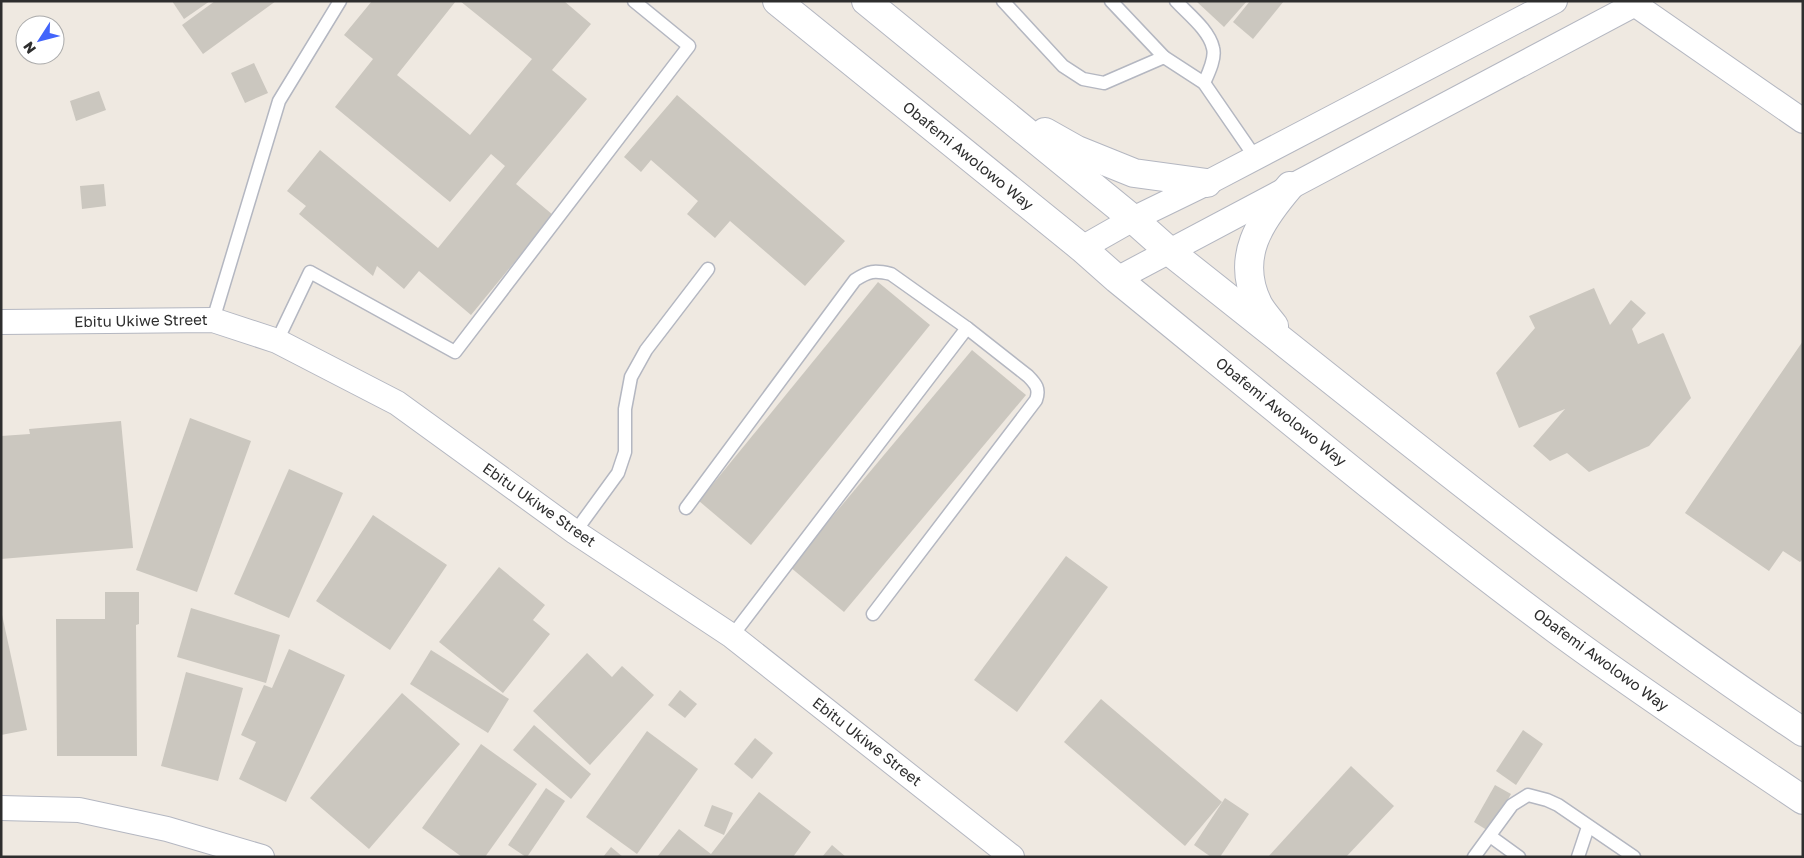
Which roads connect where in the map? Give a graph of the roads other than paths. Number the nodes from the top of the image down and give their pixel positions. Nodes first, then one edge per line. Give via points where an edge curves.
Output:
1 (340, 1) edge
2 (634, 1) edge
3 (778, 1) edge
4 (866, 1) edge
5 (1002, 1) edge
6 (1111, 1) edge
7 (1176, 1) edge
8 (1555, 1) edge
9 (1635, 2) edge
10 (1164, 57) junction
11 (1204, 83) junction
12 (984, 99) junction
13 (1803, 121) edge
14 (1255, 157) junction
15 (1207, 183) junction
16 (1290, 186) junction
17 (1133, 219) junction
18 (1082, 248) junction
19 (1169, 251) junction
20 (708, 269) dead end
21 (1117, 279) junction
22 (213, 320) junction
23 (1, 322) edge
24 (967, 328) junction
25 (277, 340) junction
26 (1286, 344) junction
27 (686, 508) dead end
28 (575, 532) junction
29 (873, 614) dead end
30 (732, 636) junction
31 (1803, 732) edge
32 (1803, 800) edge
33 (1, 808) edge
34 (1588, 827) junction
35 (1490, 836) junction
36 (262, 857) edge
37 (1012, 857) edge
38 (1474, 857) edge
39 (1519, 857) edge
40 (1578, 857) edge
41 (1634, 857) edge

1 - 22 lane via 279,101
2 - 25 lane via 688,46 455,352 310,272
3 - 18 main road, Obafemi Awolowo Way
4 - 12 main road
5 - 10 lane via 1062,66 1083,79 1104,83
6 - 10 lane
7 - 11 lane via 1205,33 1214,49
8 - 14 street
9 - 13 street
9 - 16 street
10 - 11 lane
11 - 14 lane
12 - 15 main road via 1077,150 1134,173
12 - 17 main road
14 - 15 street
15 - 17 street
16 - 19 street
16 - 26 main road via 1261,224 1253,239 1250,258 1250,279 1258,304
17 - 18 street
17 - 19 main road
18 - 21 main road, Obafemi Awolowo Way
19 - 21 street
19 - 26 main road
20 - 28 lane via 646,350 631,377 625,409 625,452 618,473
21 - 32 main road, Obafemi Awolowo Way via 1421,525 1550,624
22 - 23 street, Ebitu Ukiwe Street
22 - 25 street, Ebitu Ukiwe Street
24 - 27 lane via 891,274 878,271 854,280
24 - 29 lane via 1037,384 1038,394
24 - 30 lane
25 - 28 street, Ebitu Ukiwe Street via 396,403
26 - 31 main road via 1619,603
28 - 30 street, Ebitu Ukiwe Street
30 - 37 street, Ebitu Ukiwe Street
33 - 36 street via 79,810 166,829
34 - 35 lane via 1554,803 1528,795 1512,805
34 - 40 lane
34 - 41 lane
35 - 38 lane
35 - 39 lane

